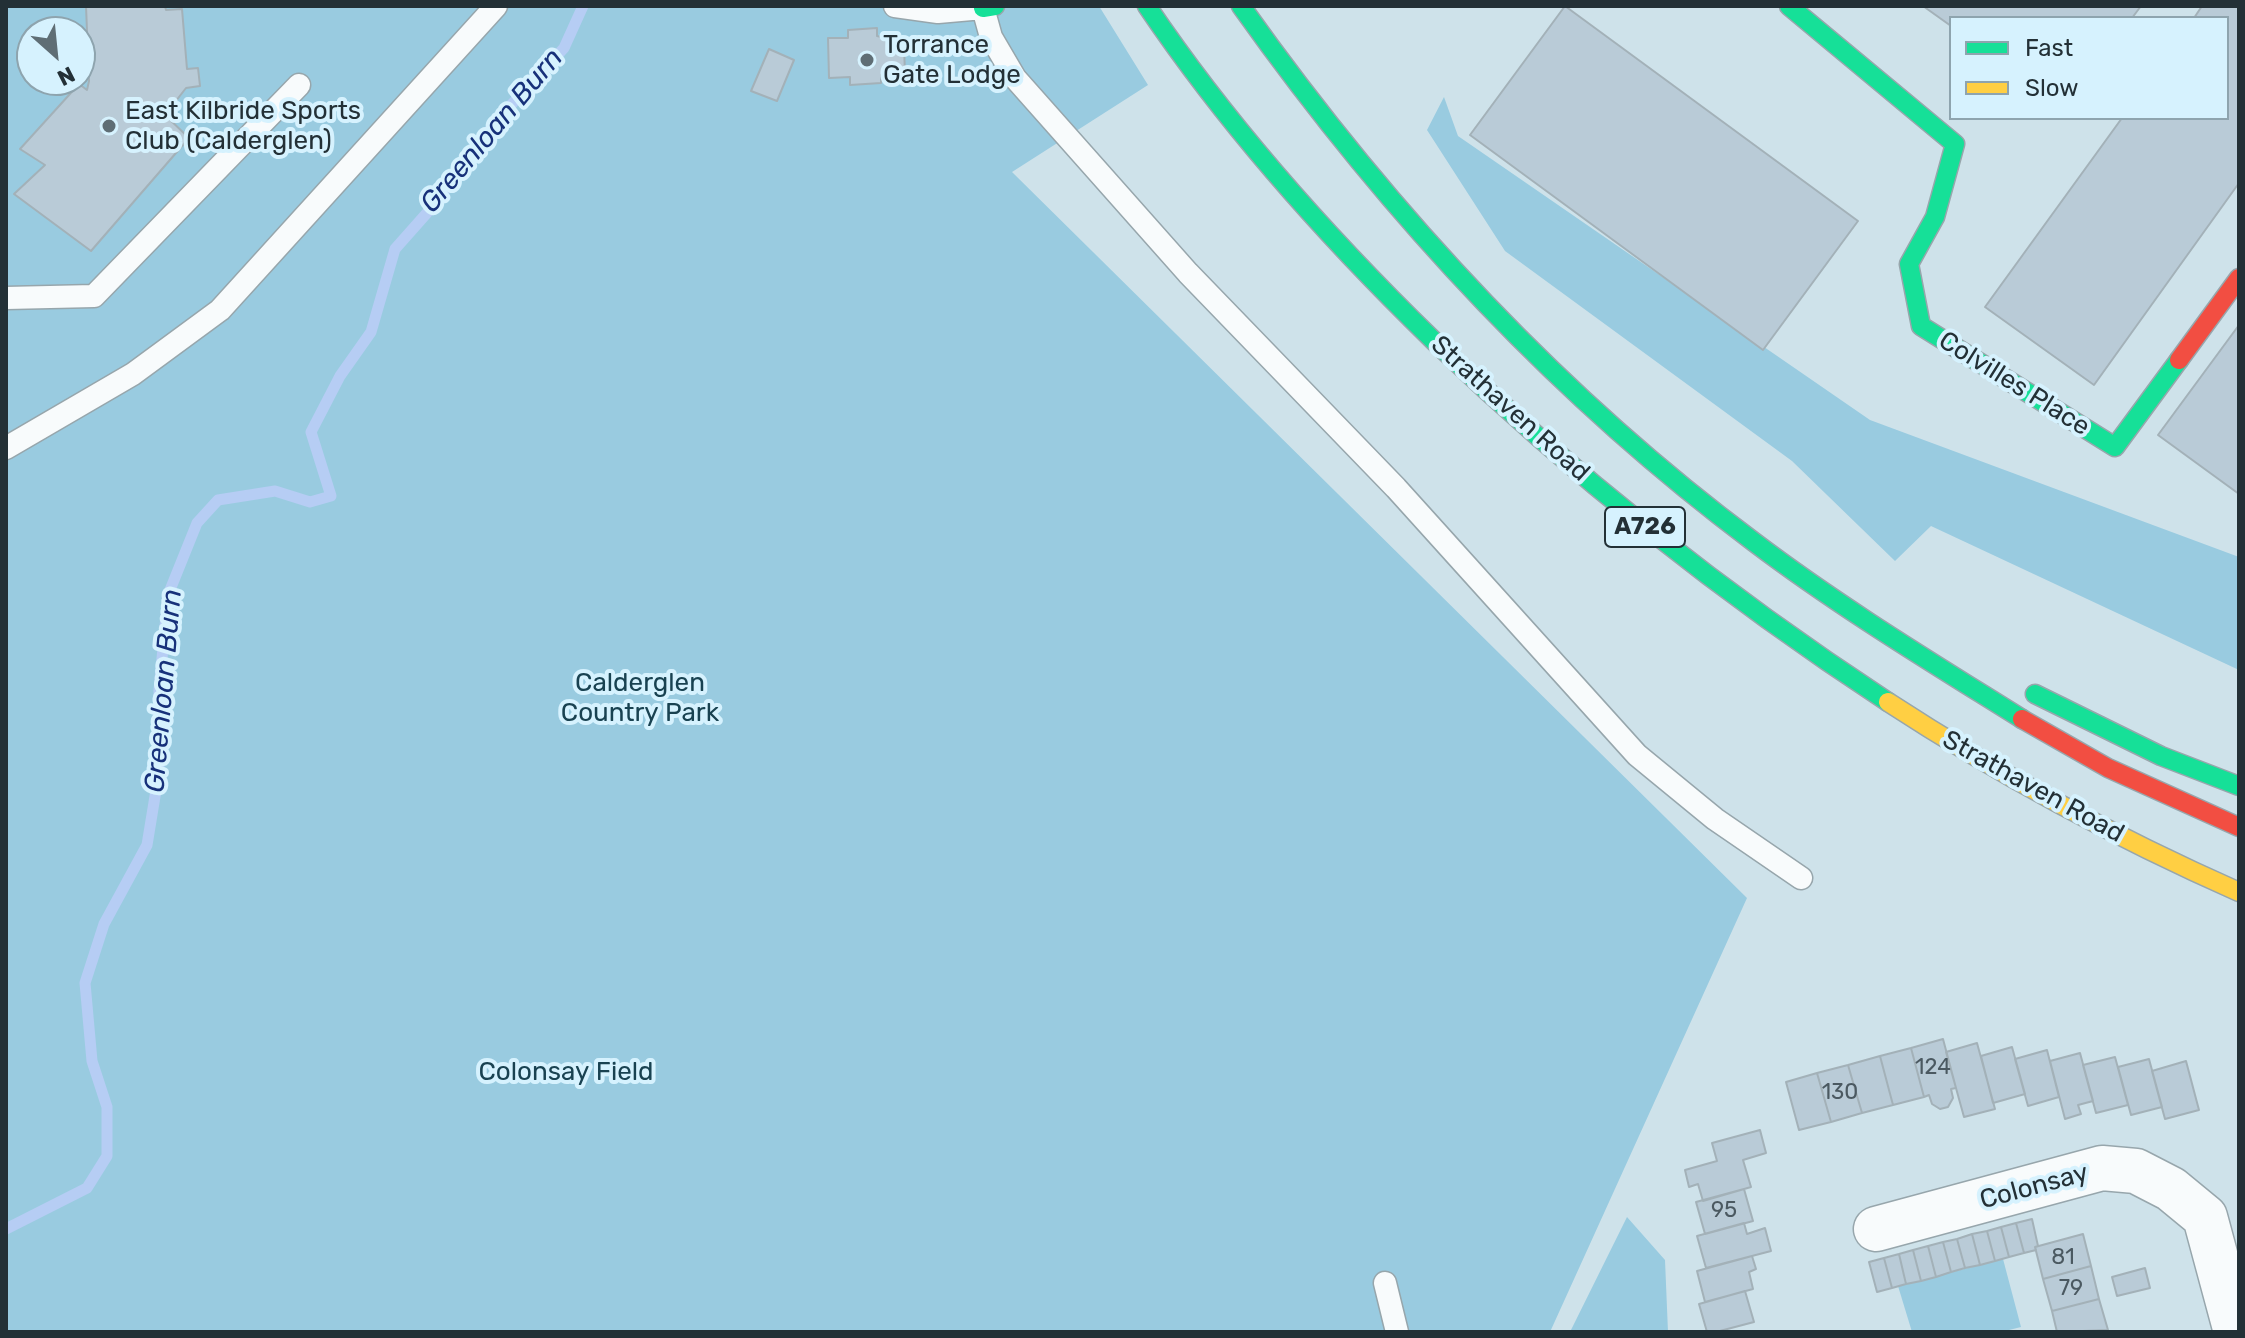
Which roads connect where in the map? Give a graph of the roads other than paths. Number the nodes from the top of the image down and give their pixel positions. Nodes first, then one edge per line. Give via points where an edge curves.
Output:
1 (496, 6) edge
2 (895, 6) edge
3 (1137, 6) edge
4 (1147, 6) edge
5 (1241, 6) edge
6 (1789, 6) edge
7 (988, 7) edge
8 (1160, 25) junction
9 (299, 85) dead end
10 (2239, 278) edge
11 (6, 298) edge
12 (6, 448) edge
13 (1797, 574) junction
14 (1925, 637) dead end
15 (2018, 685) dead end
16 (2239, 786) edge
17 (2239, 827) edge
18 (1801, 878) dead end
19 (2239, 892) edge
20 (1876, 1229) dead end
21 (1385, 1283) dead end
22 (1397, 1332) edge
23 (2236, 1332) edge

1 - 12 lane via 220,310 133,374
2 - 7 lane via 938,12
3 - 8 main road
4 - 8 main road, Strathaven Road / A726
5 - 13 main road, Strathaven Road / A726 via 1339,137 1510,329 1652,461
6 - 10 main road, Colvilles Place via 1955,144 1935,217 1909,264 1921,326 2115,447
7 - 18 lane via 991,37 1015,78 1188,273 1396,488 1637,755 1715,819
8 - 19 main road, Strathaven Road / A726 via 1284,186 1362,270 1516,418 1682,558 1851,678 1992,767 2119,837
9 - 11 lane via 94,296
13 - 14 main road, A726
13 - 17 main road, Strathaven Road / A726 via 2088,758
15 - 16 main road via 2188,768
20 - 23 street, Colonsay via 2102,1168 2136,1171 2171,1189 2205,1217
21 - 22 lane

